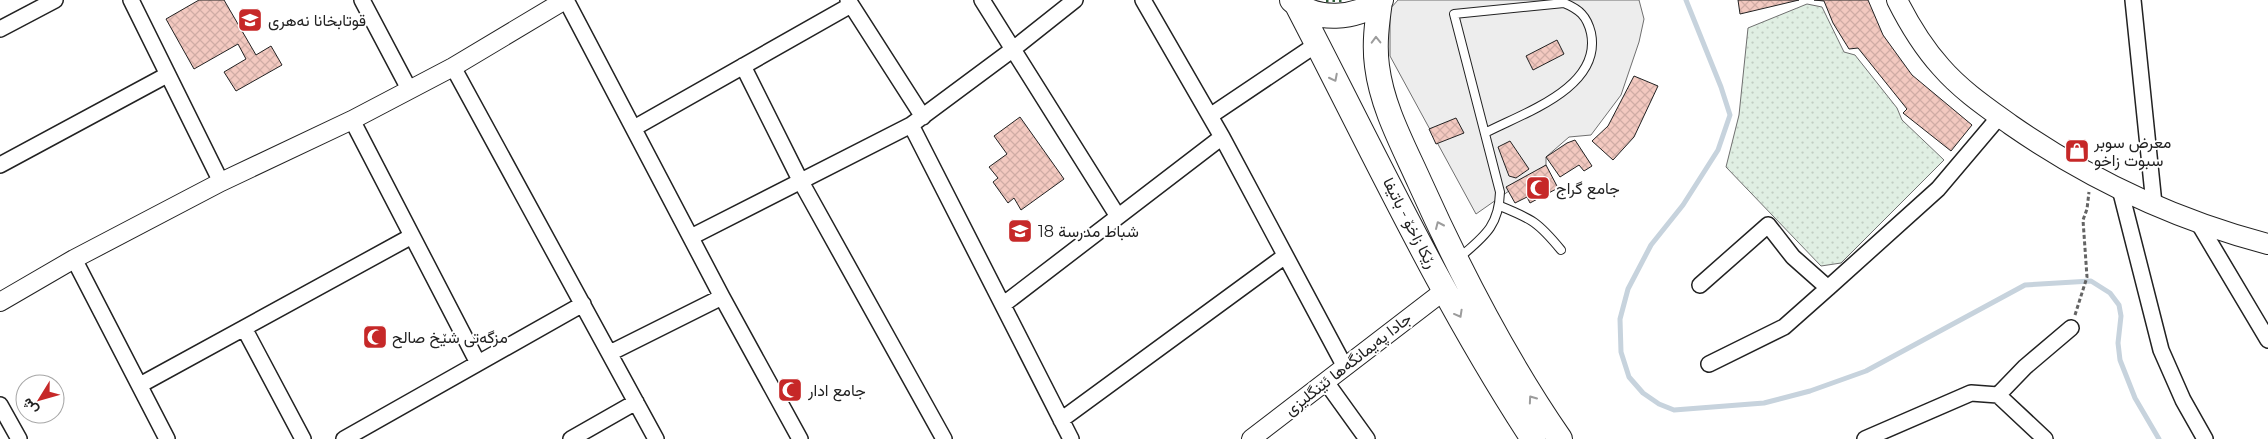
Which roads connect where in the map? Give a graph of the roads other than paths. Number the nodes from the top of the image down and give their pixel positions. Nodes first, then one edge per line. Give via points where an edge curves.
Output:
1 (55, 0) edge
2 (131, 0) edge
3 (362, 0) edge
4 (566, 0) edge
5 (982, 0) edge
6 (1075, 0) edge
7 (1143, 0) edge
8 (1897, 0) edge
9 (2133, 0) edge
10 (1381, 1) edge
11 (850, 2) edge
12 (1294, 2) edge
13 (1, 27) edge
14 (1317, 44) junction
15 (1012, 50) junction
16 (743, 66) junction
17 (453, 67) junction
18 (167, 75) junction
19 (409, 89) junction
20 (1210, 116) junction
21 (1999, 116) junction
22 (352, 120) junction
23 (917, 121) junction
24 (634, 128) junction
25 (1485, 133) junction
26 (1222, 137) junction
27 (0, 165) edge
28 (800, 180) junction
29 (221, 182) junction
30 (2120, 189) junction
31 (2154, 204) junction
32 (1500, 206) junction
33 (1117, 216) junction
34 (2199, 224) junction
35 (412, 236) junction
36 (691, 237) junction
37 (2268, 244) edge
38 (1560, 250) dead end
39 (1285, 256) junction
40 (74, 259) junction
41 (1455, 261) junction
42 (1700, 285) dead end
43 (1828, 288) junction
44 (1445, 290) junction
45 (722, 297) junction
46 (0, 302) edge
47 (583, 304) junction
48 (1004, 304) junction
49 (244, 328) junction
50 (2071, 328) road end
51 (2268, 340) edge
52 (610, 353) junction
53 (478, 363) junction
54 (1709, 364) dead end
55 (1345, 367) junction
56 (1326, 382) junction
57 (140, 386) junction
58 (1998, 395) junction
59 (636, 402) junction
60 (0, 405) edge
61 (1062, 420) junction
62 (19, 439) edge
63 (167, 439) edge
64 (303, 439) edge
65 (344, 439) edge
66 (570, 439) edge
67 (656, 439) edge
68 (800, 439) edge
69 (944, 439) edge
70 (1071, 439) edge
71 (1251, 439) edge
72 (1367, 439) edge
73 (1533, 439) edge
74 (1560, 439) edge
75 (1868, 439) edge
76 (2045, 439) edge
77 (2205, 439) edge

1 - 13 street
2 - 18 street
3 - 19 street
4 - 17 street
4 - 24 street
5 - 15 street
6 - 15 street
7 - 20 street
8 - 21 main road via 1940,66 1978,102
9 - 31 street
10 - 12 highway via 1364,10 1338,16 1312,12
41 -> 10 highway, رێکا زاخۆ - باتیفا via 1384,98 1376,41
11 - 16 street
11 - 23 street
12 - 14 highway, رێکا زاخۆ - باتیفا
14 - 20 street
14 -> 44 highway, رێکا زاخۆ - باتیفا
15 - 23 street
15 - 33 street
16 - 24 street
16 - 28 street
17 - 19 street
17 - 47 street
18 - 27 street
18 - 29 street
19 - 22 street
20 - 26 street
21 - 30 main road via 2050,151
21 - 43 street via 1938,189
22 - 29 street
22 - 35 street
23 - 28 street
23 - 48 street
24 - 36 street
25 - 25 lane via 1564,93 1581,75 1593,46 1588,22 1578,9 1564,4 1454,14
25 - 32 lane
26 - 33 street
26 - 39 street
28 - 36 street
28 - 69 street
29 - 40 street
30 - 31 main road
30 - 77 street via 2161,350
31 - 34 main road
32 - 38 lane via 1542,227
32 - 41 lane via 1489,232
33 - 48 street
34 - 37 main road
34 - 51 street
35 - 49 street
35 - 53 street
36 - 45 street
39 - 55 street
39 - 61 street
40 - 46 street
40 - 57 street
74 -> 41 highway, رێکا زاخۆ - باتیفا via 1526,390
42 - 43 street via 1768,225 1793,257
43 - 54 street via 1784,327
44 - 55 street, جادا په‌يمانگه‌ها ئێنگليزى
44 -> 73 highway, رێکا زاخۆ - باتیفا via 1507,400
45 - 52 street
45 - 68 street
47 - 52 street
47 - 53 street
48 - 61 street
49 - 57 street
49 - 64 street
50 - 58 street
52 - 59 street
53 - 65 street
55 - 56 street, جادا په‌يمانگه‌ها ئێنگليزى
56 - 71 street, جادا په‌يمانگه‌ها ئێنگليزى
56 - 72 street
57 - 63 street
58 - 75 street via 1970,393
58 - 76 street
59 - 66 street
59 - 67 street
60 - 62 street
61 - 70 street

